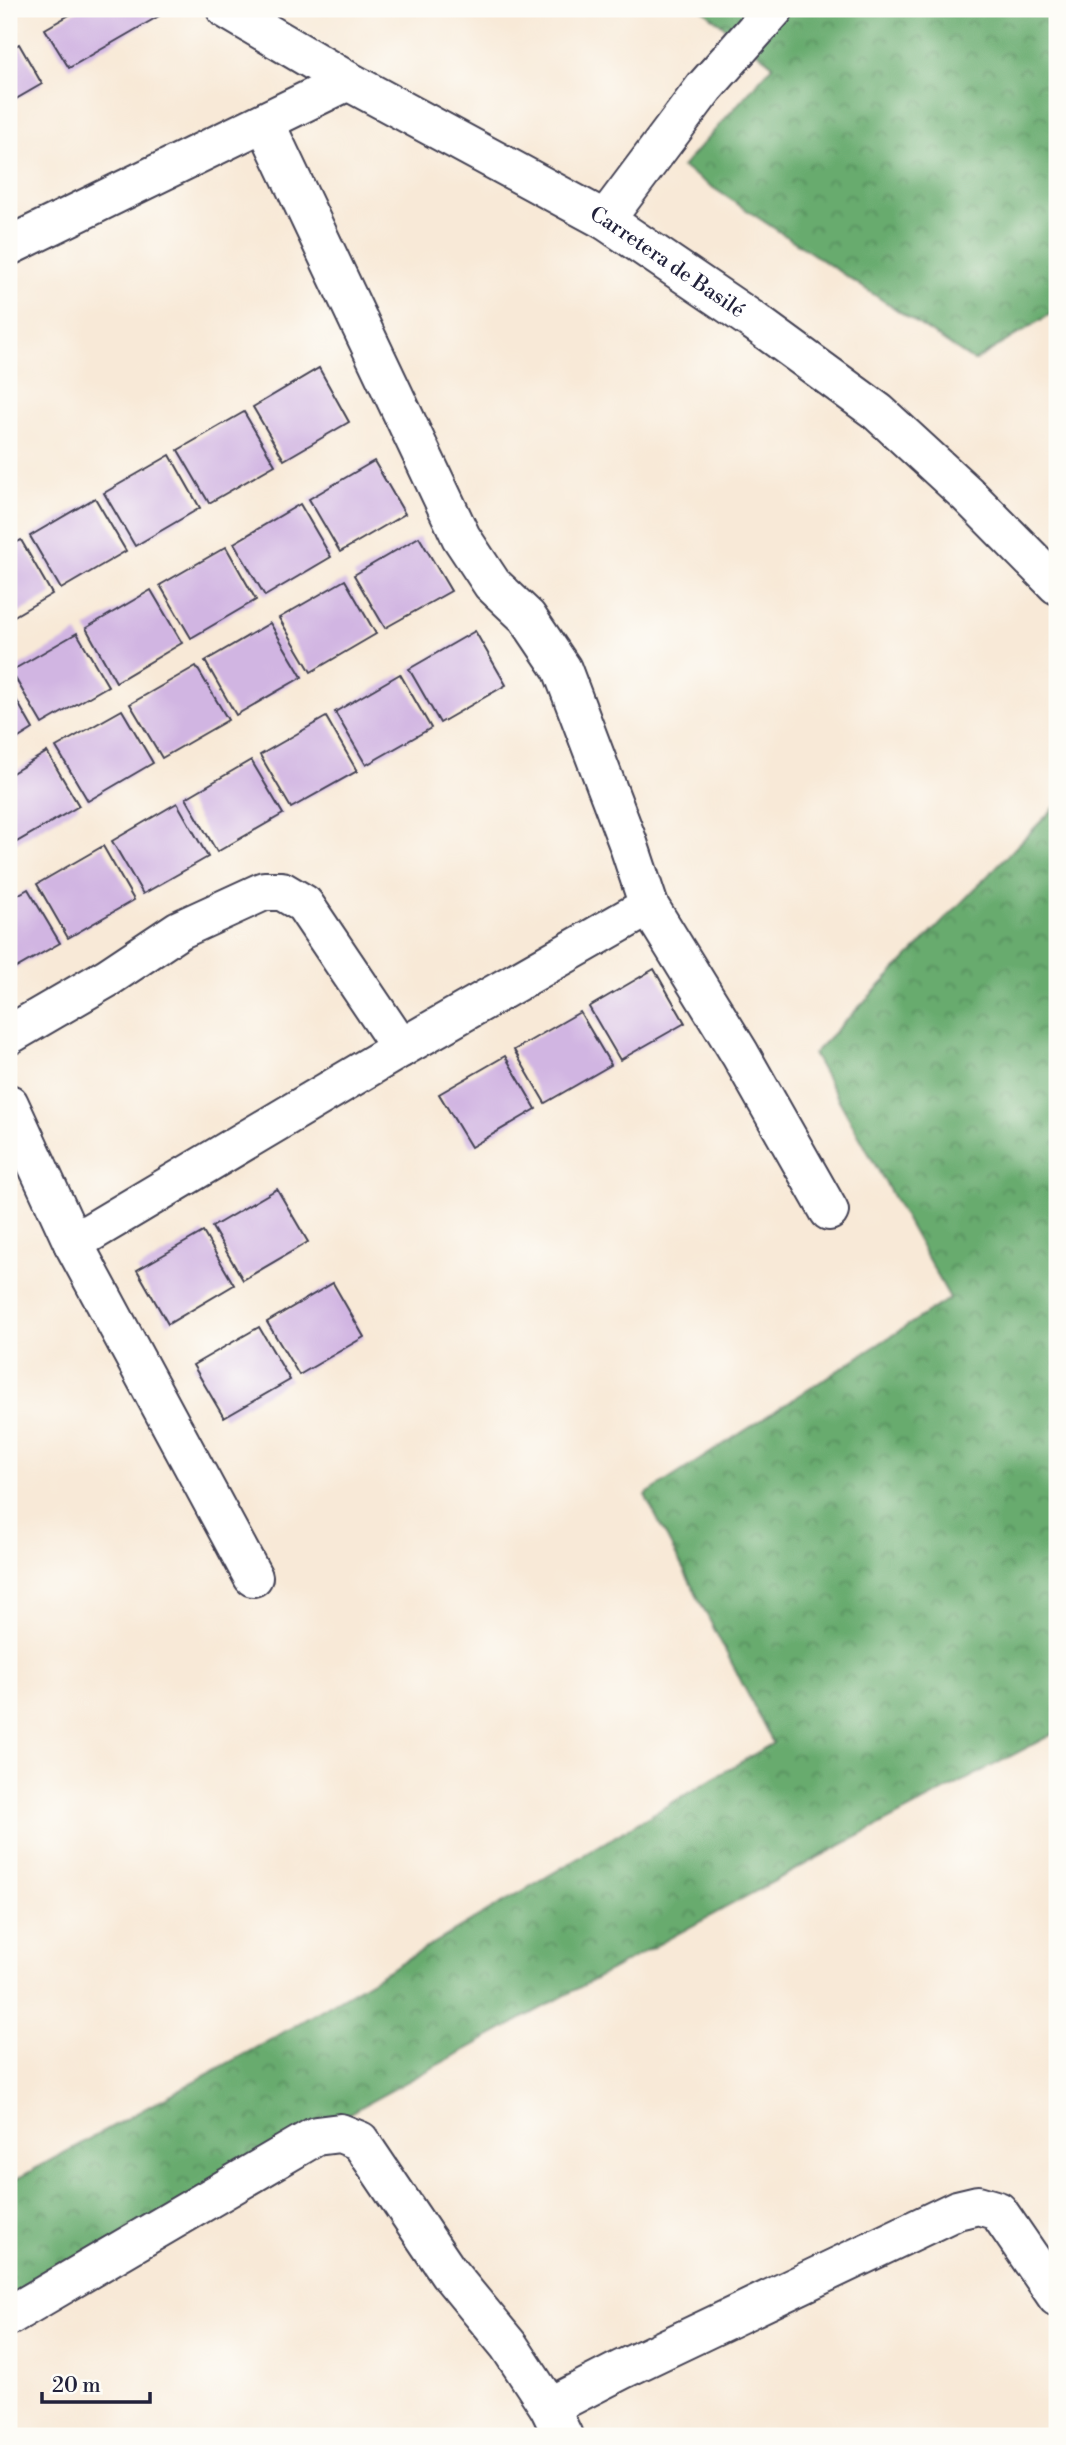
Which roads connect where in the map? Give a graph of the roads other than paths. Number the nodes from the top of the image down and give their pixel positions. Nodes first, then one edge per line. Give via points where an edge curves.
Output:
1 (226, 9) edge
2 (774, 9) edge
3 (348, 81) junction
4 (265, 123) junction
5 (605, 220) junction
6 (9, 246) edge
7 (1057, 585) edge
8 (649, 906) junction
9 (9, 1035) edge
10 (401, 1048) junction
11 (9, 1104) edge
12 (829, 1210) dead end
13 (73, 1243) junction
14 (253, 1577) dead end
15 (1057, 2297) edge
16 (9, 2316) edge
17 (556, 2422) edge

1 - 3 street, Carretera de Basilé
2 - 5 street via 704,88
3 - 4 street
3 - 5 street, Carretera de Basilé
4 - 6 street
4 - 8 street via 461,537 492,584 527,617 562,669
5 - 7 street, Carretera de Basilé via 878,412
8 - 10 street
8 - 12 street
9 - 10 street via 179,930 264,891 282,891 304,904
10 - 13 street
11 - 13 street
13 - 14 street
15 - 17 street via 998,2211 978,2205 957,2210 621,2370
16 - 17 street via 316,2136 340,2133 360,2141 449,2273 509,2346

